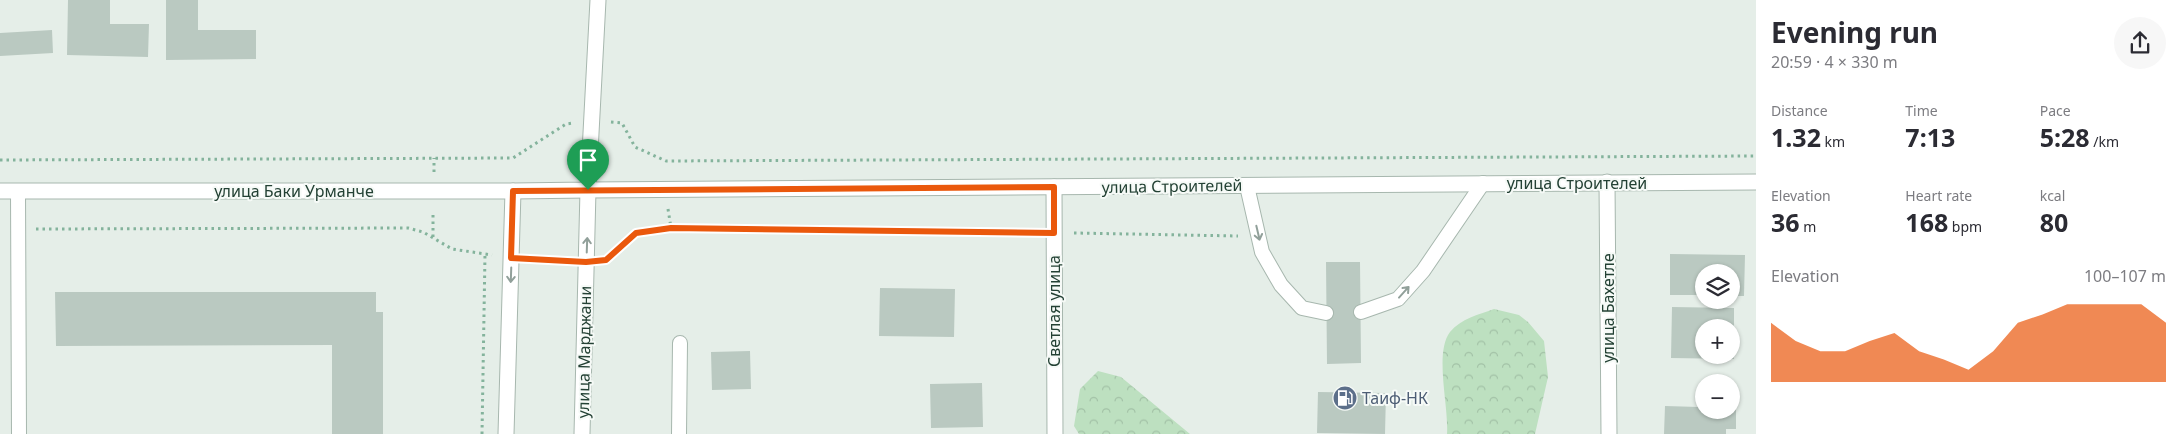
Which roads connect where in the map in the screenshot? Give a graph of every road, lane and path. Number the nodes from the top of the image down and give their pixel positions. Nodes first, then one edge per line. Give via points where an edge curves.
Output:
1 (598, 0) edge
2 (592, 120) junction
3 (1756, 156) edge
4 (0, 160) edge
5 (1607, 182) junction
6 (1756, 182) edge
7 (1482, 183) junction
8 (1247, 186) junction
9 (1054, 187) junction
10 (588, 190) junction
11 (0, 191) edge
12 (18, 191) junction
13 (513, 191) junction
14 (18, 229) junction
15 (1054, 233) junction
16 (1259, 236) junction
17 (484, 254) junction
18 (511, 258) junction
19 (586, 262) junction
20 (1326, 312) dead end
21 (1360, 312) dead end
22 (680, 343) dead end
23 (19, 434) edge
24 (482, 434) edge
25 (506, 434) edge
26 (582, 434) edge
27 (679, 434) edge
28 (1055, 434) edge
29 (1609, 434) edge

1 - 2 street, улица Марджани
2 - 3 path via 622,123 635,147 666,161
2 - 4 path via 566,124 512,158
2 - 10 street, улица Марджани
5 - 6 street, улица Строителей
5 - 7 street, улица Строителей
5 - 29 street, улица Бахетле
7 - 8 street, улица Строителей
21 -> 7 lane via 1398,299 1423,271
8 - 9 street, улица Строителей
8 -> 16 lane
9 - 10 street, улица Строителей
9 - 15 street, Светлая улица
10 - 13 street, улица Баки Урманче
19 -> 10 street, улица Марджани
11 - 12 street, улица Баки Урманче
12 - 13 street, улица Баки Урманче
12 - 14 lane
13 - 18 street
14 - 17 path via 408,228 423,232 452,249
14 - 23 lane
15 - 16 path
15 - 19 path via 671,228 636,233 606,260
15 - 28 street, Светлая улица
16 - 20 lane via 1262,252 1281,285 1302,308
17 - 18 path
17 - 24 path
18 - 19 path
18 -> 25 street
19 - 26 street, улица Марджани
22 - 27 lane

